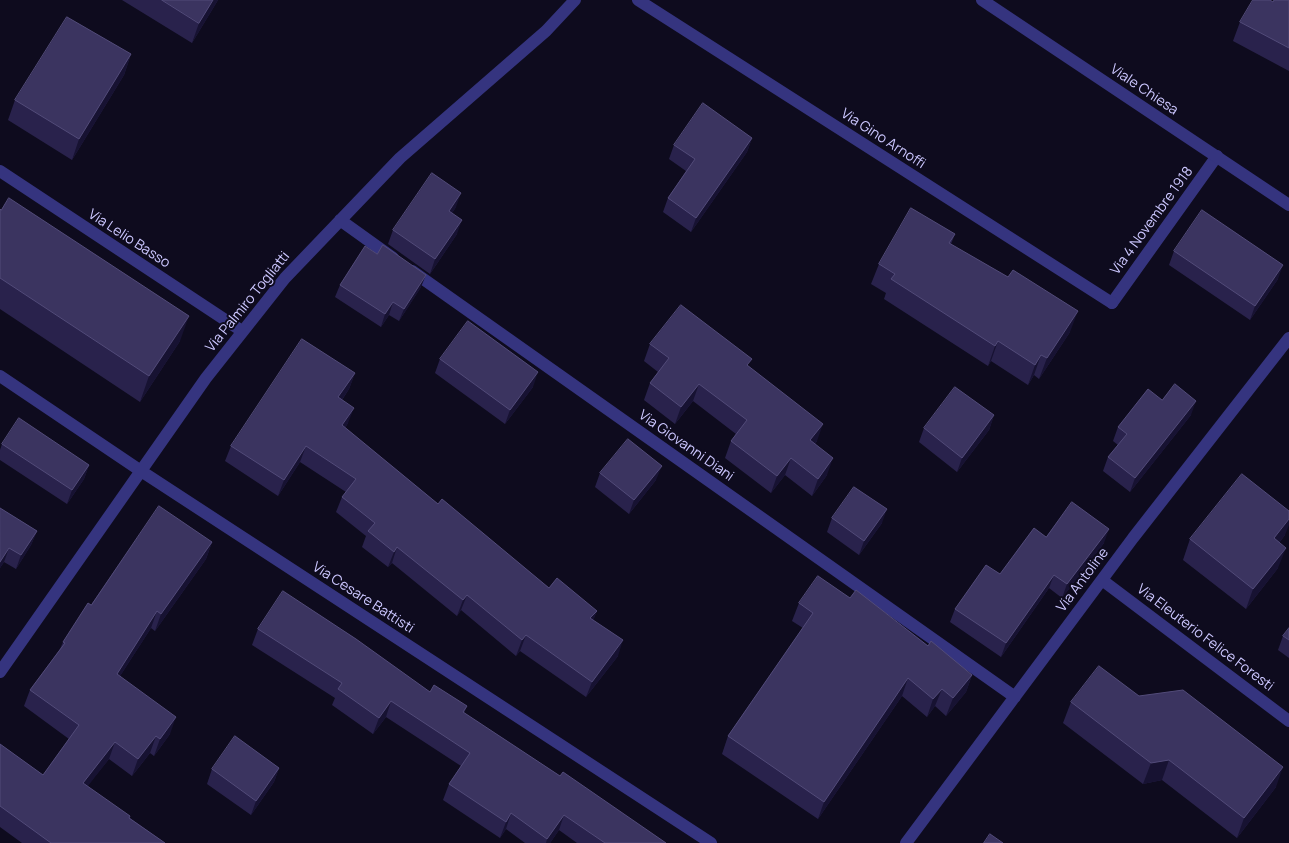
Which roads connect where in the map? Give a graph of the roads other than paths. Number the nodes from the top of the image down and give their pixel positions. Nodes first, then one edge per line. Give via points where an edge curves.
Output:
1 (575, 0) edge
2 (638, 0) edge
3 (982, 0) edge
4 (1217, 156) junction
5 (0, 171) edge
6 (1289, 205) edge
7 (340, 220) junction
8 (1112, 303) joint
9 (242, 332) junction
10 (1289, 338) edge
11 (0, 376) edge
12 (140, 471) junction
13 (1102, 580) junction
14 (0, 672) edge
15 (1015, 697) junction
16 (1289, 721) edge
17 (711, 843) edge
18 (906, 843) edge

1 - 7 street, Via Palmiro Togliatti via 546,31 400,158
2 - 8 street, Via Gino Arnoffi
3 - 4 street, Viale Chiesa
4 - 6 street, Viale Chiesa
4 - 8 street, Via 4 Novembre 1918
5 - 9 street, Via Lelio Basso
7 - 9 street, Via Palmiro Togliatti via 285,278
7 - 15 street, Via Giovanni Diani
9 - 12 street, Via Palmiro Togliatti
10 - 13 street, Via Antoline
11 - 12 street, Via Cesare Battisti
12 - 14 street, Via Palmiro Togliatti
12 - 17 street, Via Cesare Battisti
13 - 15 street, Via Antoline
13 - 16 street, Via Eleuterio Felice Foresti
15 - 18 street, Via Antoline

